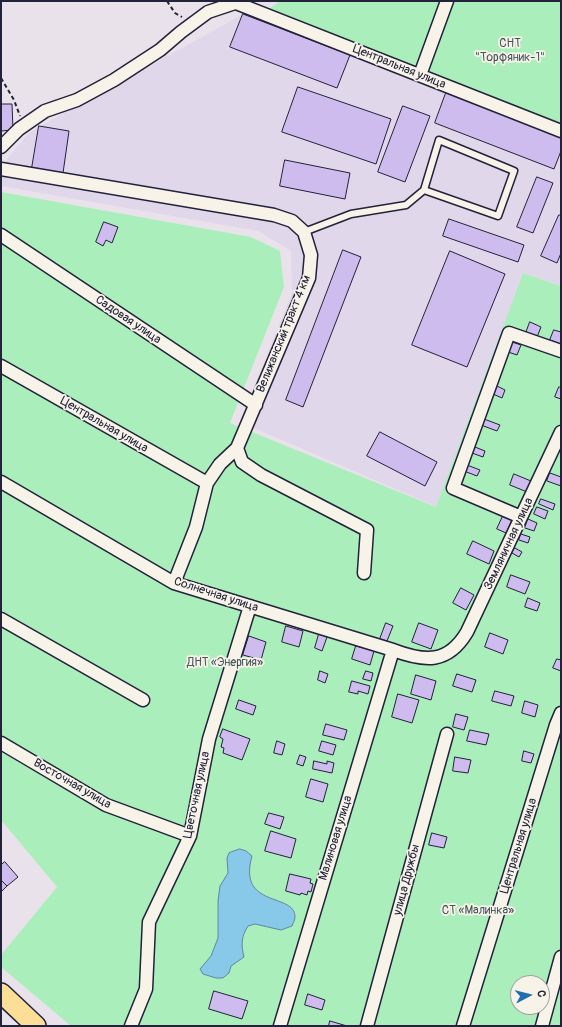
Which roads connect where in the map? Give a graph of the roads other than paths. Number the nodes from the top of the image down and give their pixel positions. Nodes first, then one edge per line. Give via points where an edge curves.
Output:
1 (447, 1) edge
2 (239, 2) edge
3 (420, 75) junction
4 (561, 131) edge
5 (1, 147) edge
6 (1, 169) edge
7 (424, 190) junction
8 (304, 232) junction
9 (1, 235) edge
10 (561, 351) edge
11 (1, 366) edge
12 (256, 405) junction
13 (561, 432) edge
14 (237, 448) junction
15 (1, 482) edge
16 (208, 483) junction
17 (521, 517) junction
18 (364, 573) dead end
19 (174, 584) junction
20 (250, 606) junction
21 (1, 619) edge
22 (393, 650) junction
23 (450, 652) joint
24 (143, 700) dead end
25 (561, 713) edge
26 (558, 726) edge
27 (447, 734) dead end
28 (1, 743) edge
29 (190, 836) junction
30 (561, 957) edge
31 (3, 997) edge
32 (36, 1026) edge
33 (131, 1026) edge
34 (280, 1026) edge
35 (367, 1026) edge
36 (463, 1026) edge
37 (542, 1026) edge

1 - 3 street
2 - 3 street, Центральная улица
2 - 5 street via 208,12 160,50 114,80 77,100 45,111 19,129
3 - 4 street, Центральная улица
6 - 8 street via 274,215 292,221
7 - 7 lane via 498,216 514,170 440,140
7 - 8 lane via 406,205 352,214
8 - 12 street, Велижанский тракт 4 км via 311,255 309,278
9 - 12 street, Садовая улица
10 - 17 street via 509,333 453,488
11 - 16 street, Центральная улица
12 - 14 street, Велижанский тракт 4 км
13 - 17 street, Земляничная улица
14 - 16 street via 220,464
14 - 18 street via 242,462 261,475 367,530
15 - 19 street, Солнечная улица
16 - 19 street via 196,527
17 - 23 street, Земляничная улица via 467,632 461,643
19 - 20 street, Солнечная улица
20 - 22 street, Солнечная улица
20 - 29 street, Цветочная улица via 208,739
21 - 24 street
22 - 23 street, Солнечная улица via 423,658 442,656
22 - 34 street, Малиновая улица
25 - 26 street, Центральная улица
26 - 36 street, Центральная улица
27 - 35 street, улица Дружбы
28 - 29 street, Восточная улица via 106,805
29 - 33 street, Цветочная улица via 149,922 146,990
30 - 37 street
31 - 32 main road

